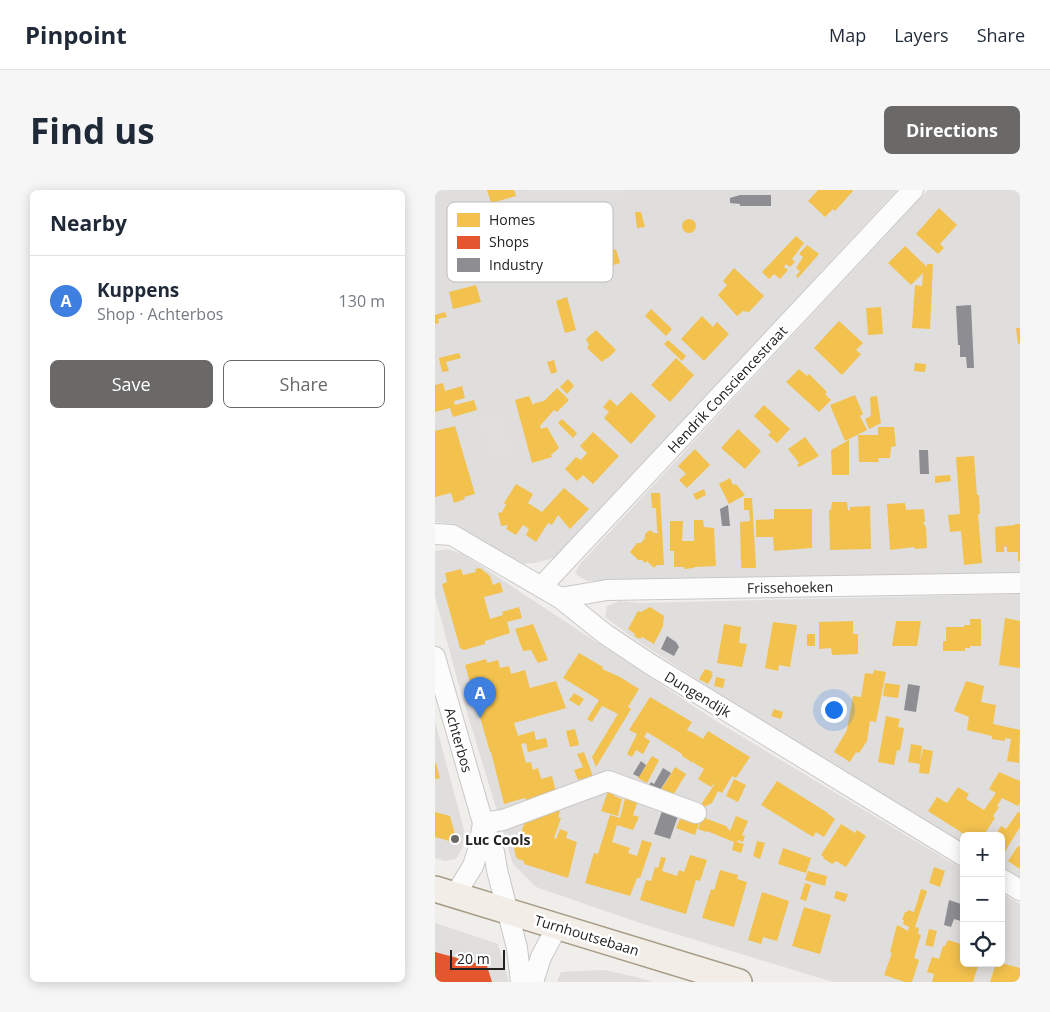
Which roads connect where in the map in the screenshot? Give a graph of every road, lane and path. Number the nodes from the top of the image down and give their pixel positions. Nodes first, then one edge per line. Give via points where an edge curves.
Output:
1 (913, 190) edge
2 (435, 534) edge
3 (1020, 583) edge
4 (541, 587) junction
5 (560, 598) junction
6 (435, 658) edge
7 (696, 813) dead end
8 (483, 823) junction
9 (960, 854) edge
10 (1005, 881) edge
11 (1020, 890) edge
12 (445, 892) edge
13 (507, 911) junction
14 (557, 927) junction
15 (521, 982) edge
16 (533, 982) edge
17 (739, 982) edge

1 - 4 street, Hendrik Consciencestraat
2 - 4 street, Dungendijk via 452,535
3 - 5 street, Frissehoeken via 607,590
4 - 5 street, Dungendijk
5 - 9 street, Dungendijk via 650,664
6 - 8 street, Achterbos
7 - 8 street via 608,781 503,820
8 - 12 street, Achterbos via 473,866
8 - 13 street, Achterbos via 494,852
10 - 11 street
12 - 13 main road, Turnhoutsebaan
13 - 14 main road, Turnhoutsebaan
13 - 15 street, Achterbos via 517,948
14 - 16 street via 541,957
14 - 17 main road, Turnhoutsebaan

